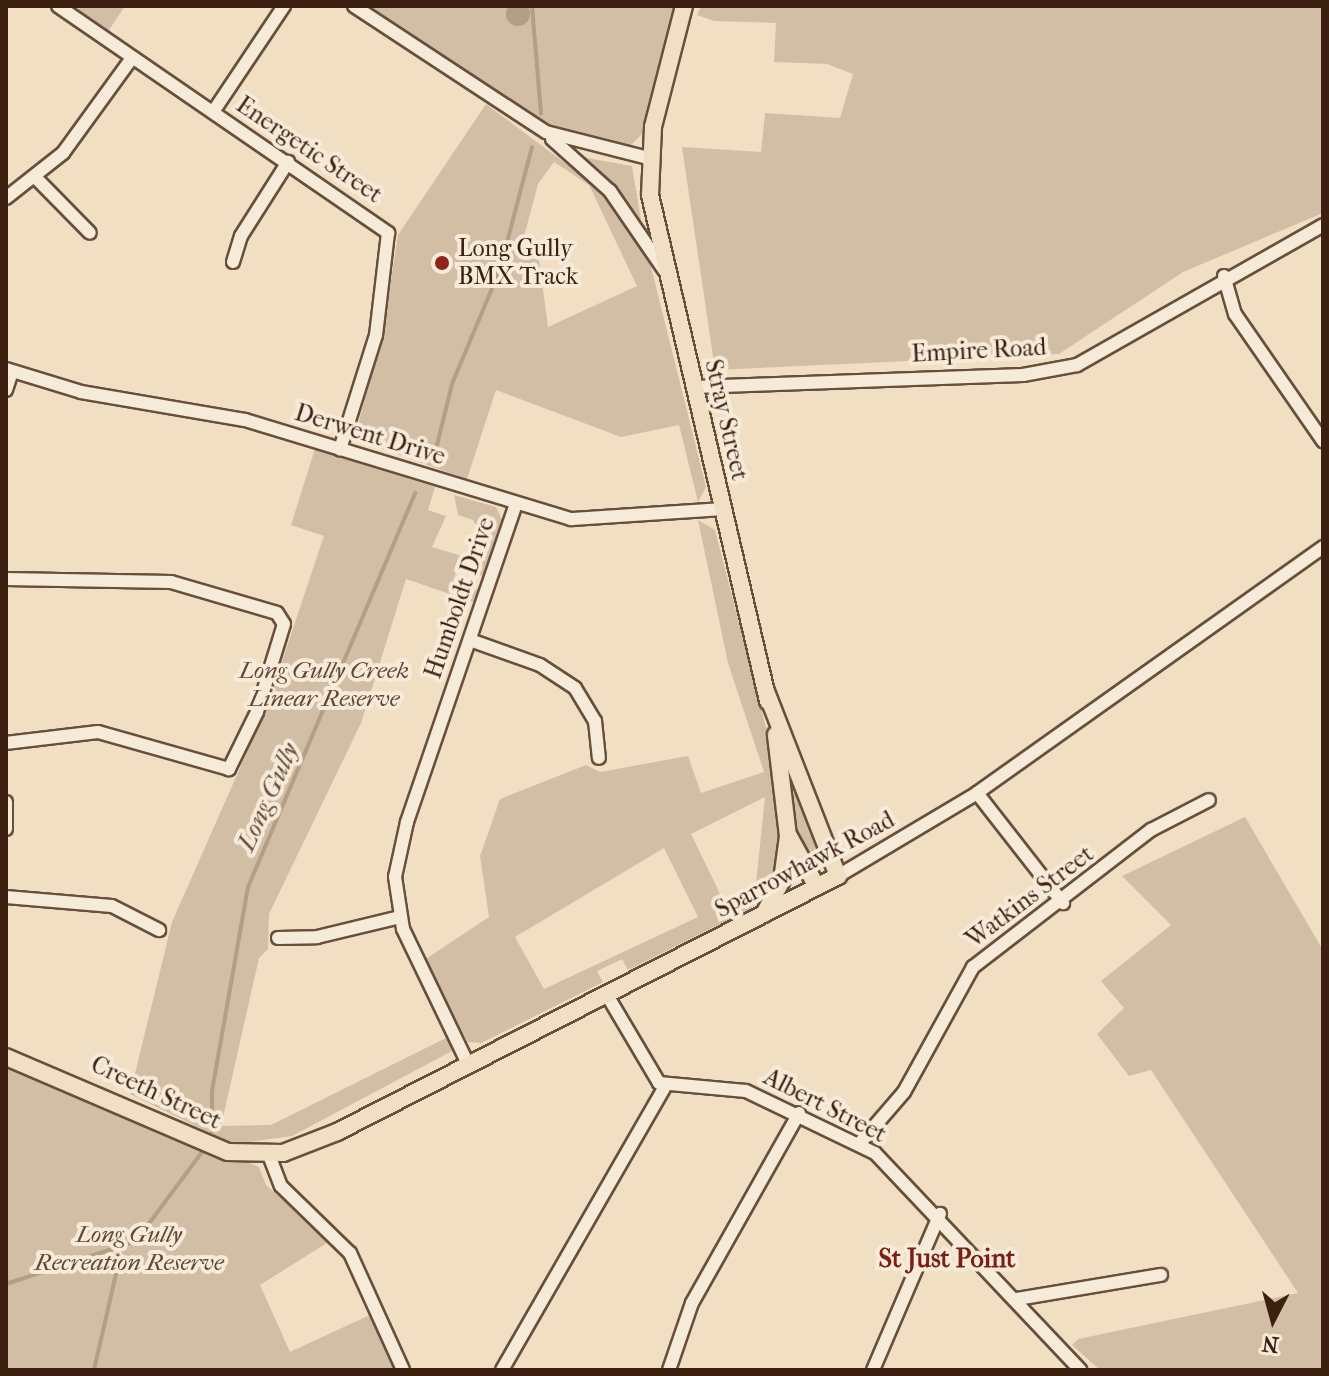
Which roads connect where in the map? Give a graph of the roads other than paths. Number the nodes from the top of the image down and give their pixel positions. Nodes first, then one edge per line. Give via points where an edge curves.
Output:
1 (58, 6) edge
2 (284, 6) edge
3 (354, 6) edge
4 (684, 6) edge
5 (132, 58) junction
6 (213, 112) junction
7 (537, 127) junction
8 (648, 158) junction
9 (288, 162) junction
10 (35, 177) junction
11 (6, 198) edge
12 (1323, 225) edge
13 (90, 233) dead end
14 (233, 262) dead end
15 (665, 272) junction
16 (1224, 276) junction
17 (9, 370) edge
18 (695, 387) junction
19 (6, 390) edge
20 (1323, 441) edge
21 (340, 449) junction
22 (516, 504) junction
23 (721, 509) junction
24 (1323, 547) edge
25 (6, 579) edge
26 (470, 640) junction
27 (766, 691) junction
28 (6, 743) edge
29 (599, 758) dead end
30 (977, 793) junction
31 (1209, 800) dead end
32 (6, 802) edge
33 (6, 829) edge
34 (788, 836) junction
35 (838, 876) junction
36 (817, 887) junction
37 (6, 897) edge
38 (1063, 903) junction
39 (763, 915) junction
40 (400, 917) junction
41 (159, 930) dead end
42 (278, 938) dead end
43 (607, 995) junction
44 (6, 1057) edge
45 (469, 1066) junction
46 (665, 1087) junction
47 (799, 1113) junction
48 (860, 1143) junction
49 (269, 1155) junction
50 (940, 1214) junction
51 (1161, 1275) dead end
52 (1017, 1299) junction
53 (403, 1370) edge
54 (502, 1370) edge
55 (669, 1370) edge
56 (873, 1370) edge
57 (1080, 1370) edge

1 - 5 street, Energetic Street
2 - 6 street
3 - 7 street
4 - 8 main road
5 - 6 street, Energetic Street
5 - 10 street via 77,137
6 - 9 street, Energetic Street
7 - 8 street via 589,148
7 - 15 street via 610,191
8 - 15 main road, Stray Street
9 - 14 street via 244,230
9 - 21 street, Energetic Street via 390,237 376,335
10 - 11 street
10 - 13 street
12 - 16 street, Empire Road
15 - 18 main road, Stray Street
16 - 18 street, Empire Road via 1119,347 1077,365 1023,375
16 - 20 street via 1235,314
17 - 19 street
17 - 21 street, Derwent Drive via 81,392 245,420
18 - 23 main road, Stray Street
21 - 22 street, Derwent Drive
22 - 23 street, Derwent Drive via 600,521
22 - 26 street, Humboldt Drive
23 - 27 main road, Stray Street
24 - 30 street, Sparrowhawk Road
25 - 28 street via 171,582 284,621 257,712 226,770 98,732
26 - 29 street via 540,665 575,688 595,721
26 - 40 street, Humboldt Drive via 399,849
27 - 34 main road, Stray Street
27 - 35 main road, Stray Street
30 - 35 street, Sparrowhawk Road
30 - 38 street
31 - 38 street, Watkins Street via 1151,830
32 - 33 street
34 - 36 main road
34 - 39 main road, Stray Street via 782,880
35 - 36 main road, Sparrowhawk Road
36 - 39 main road, Sparrowhawk Road
37 - 41 street via 112,906
38 - 48 street, Watkins Street via 964,976 904,1092
39 - 43 main road, Sparrowhawk Road
40 - 42 street via 317,937
40 - 45 street, Humboldt Drive
43 - 45 main road, Sparrowhawk Road
43 - 46 street via 648,1069
44 - 49 main road, Creeth Street via 219,1149
45 - 49 main road, Sparrowhawk Road via 316,1142
46 - 47 street, Albert Street via 732,1088
46 - 54 street
47 - 48 street, Albert Street
47 - 55 street via 692,1303
48 - 50 street, Albert Street
49 - 53 street via 277,1181 350,1253
50 - 52 street, Albert Street
50 - 56 street
51 - 52 street
52 - 57 street, Albert Street

